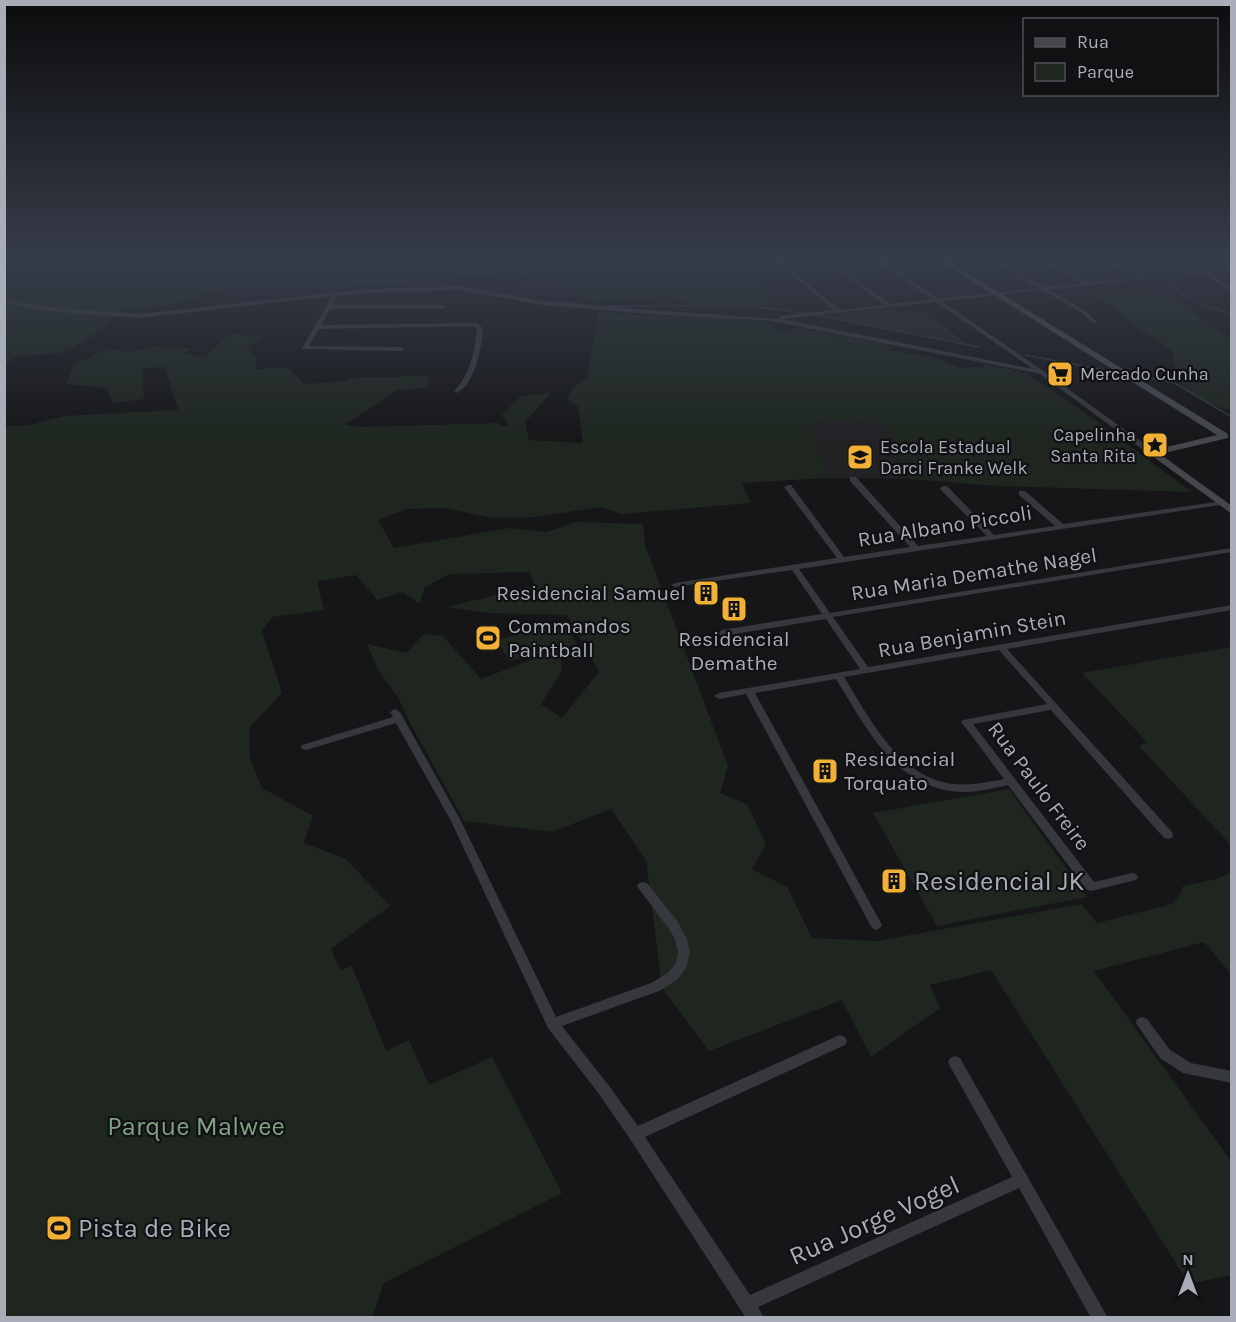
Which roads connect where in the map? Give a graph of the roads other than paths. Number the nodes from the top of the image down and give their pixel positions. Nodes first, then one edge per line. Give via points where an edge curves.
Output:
1 (321, 321) edge
2 (780, 321) edge
3 (967, 321) edge
4 (1039, 321) edge
5 (317, 327) junction
6 (401, 349) dead end
7 (1041, 372) junction
8 (457, 391) dead end
9 (1229, 436) edge
10 (1153, 453) junction
11 (853, 479) dead end
12 (788, 487) dead end
13 (944, 489) dead end
14 (1022, 493) dead end
15 (1220, 503) junction
16 (1232, 511) edge
17 (1061, 527) junction
18 (993, 538) junction
19 (916, 549) junction
20 (1232, 550) edge
21 (842, 560) junction
22 (794, 567) junction
23 (675, 585) dead end
24 (1232, 607) edge
25 (829, 616) junction
26 (722, 633) dead end
27 (1002, 648) junction
28 (866, 671) junction
29 (839, 676) junction
30 (749, 691) junction
31 (719, 696) dead end
32 (1053, 706) junction
33 (306, 747) dead end
34 (1011, 782) junction
35 (1168, 835) dead end
36 (1132, 877) dead end
37 (643, 886) dead end
38 (876, 925) dead end
39 (1142, 1023) dead end
40 (553, 1024) junction
41 (840, 1041) dead end
42 (955, 1062) dead end
43 (1232, 1077) edge
44 (634, 1134) junction
45 (1021, 1180) junction
46 (747, 1304) junction
47 (756, 1317) edge
48 (1100, 1317) edge

1 - 5 street
2 - 7 street
3 - 7 street
4 - 9 main road
5 - 6 street via 304,348
5 - 8 street via 465,323 480,326 466,381
7 - 10 street
9 - 10 main road
10 - 15 main road
11 - 19 street
12 - 21 street
13 - 18 street
14 - 17 street
15 - 16 main road
15 - 17 street, Rua Albano Piccoli
17 - 18 street, Rua Albano Piccoli
18 - 19 street, Rua Albano Piccoli
19 - 21 street, Rua Albano Piccoli
20 - 25 street, Rua Maria Demathe Nagel
21 - 22 street, Rua Albano Piccoli
22 - 23 street, Rua Albano Piccoli
22 - 25 street
24 - 27 street, Rua Benjamin Stein
25 - 26 street, Rua Maria Demathe Nagel
25 - 28 street
27 - 28 street, Rua Benjamin Stein
27 - 32 street
28 - 29 street, Rua Benjamin Stein
29 - 30 street, Rua Benjamin Stein
29 - 34 street via 892,756 906,770 941,786 961,789
30 - 31 street, Rua Benjamin Stein
30 - 38 street
32 - 34 street, Rua Paulo Freire via 966,722
32 - 35 street
33 - 40 street via 397,716 456,821
34 - 36 street, Rua Paulo Freire via 1092,887
37 - 40 street via 683,943 686,959 681,970 656,987
39 - 43 street via 1165,1054 1188,1069
40 - 44 street
41 - 44 street
42 - 45 street
44 - 46 street
45 - 46 street, Rua Jorge Vogel
45 - 48 street
46 - 47 street

